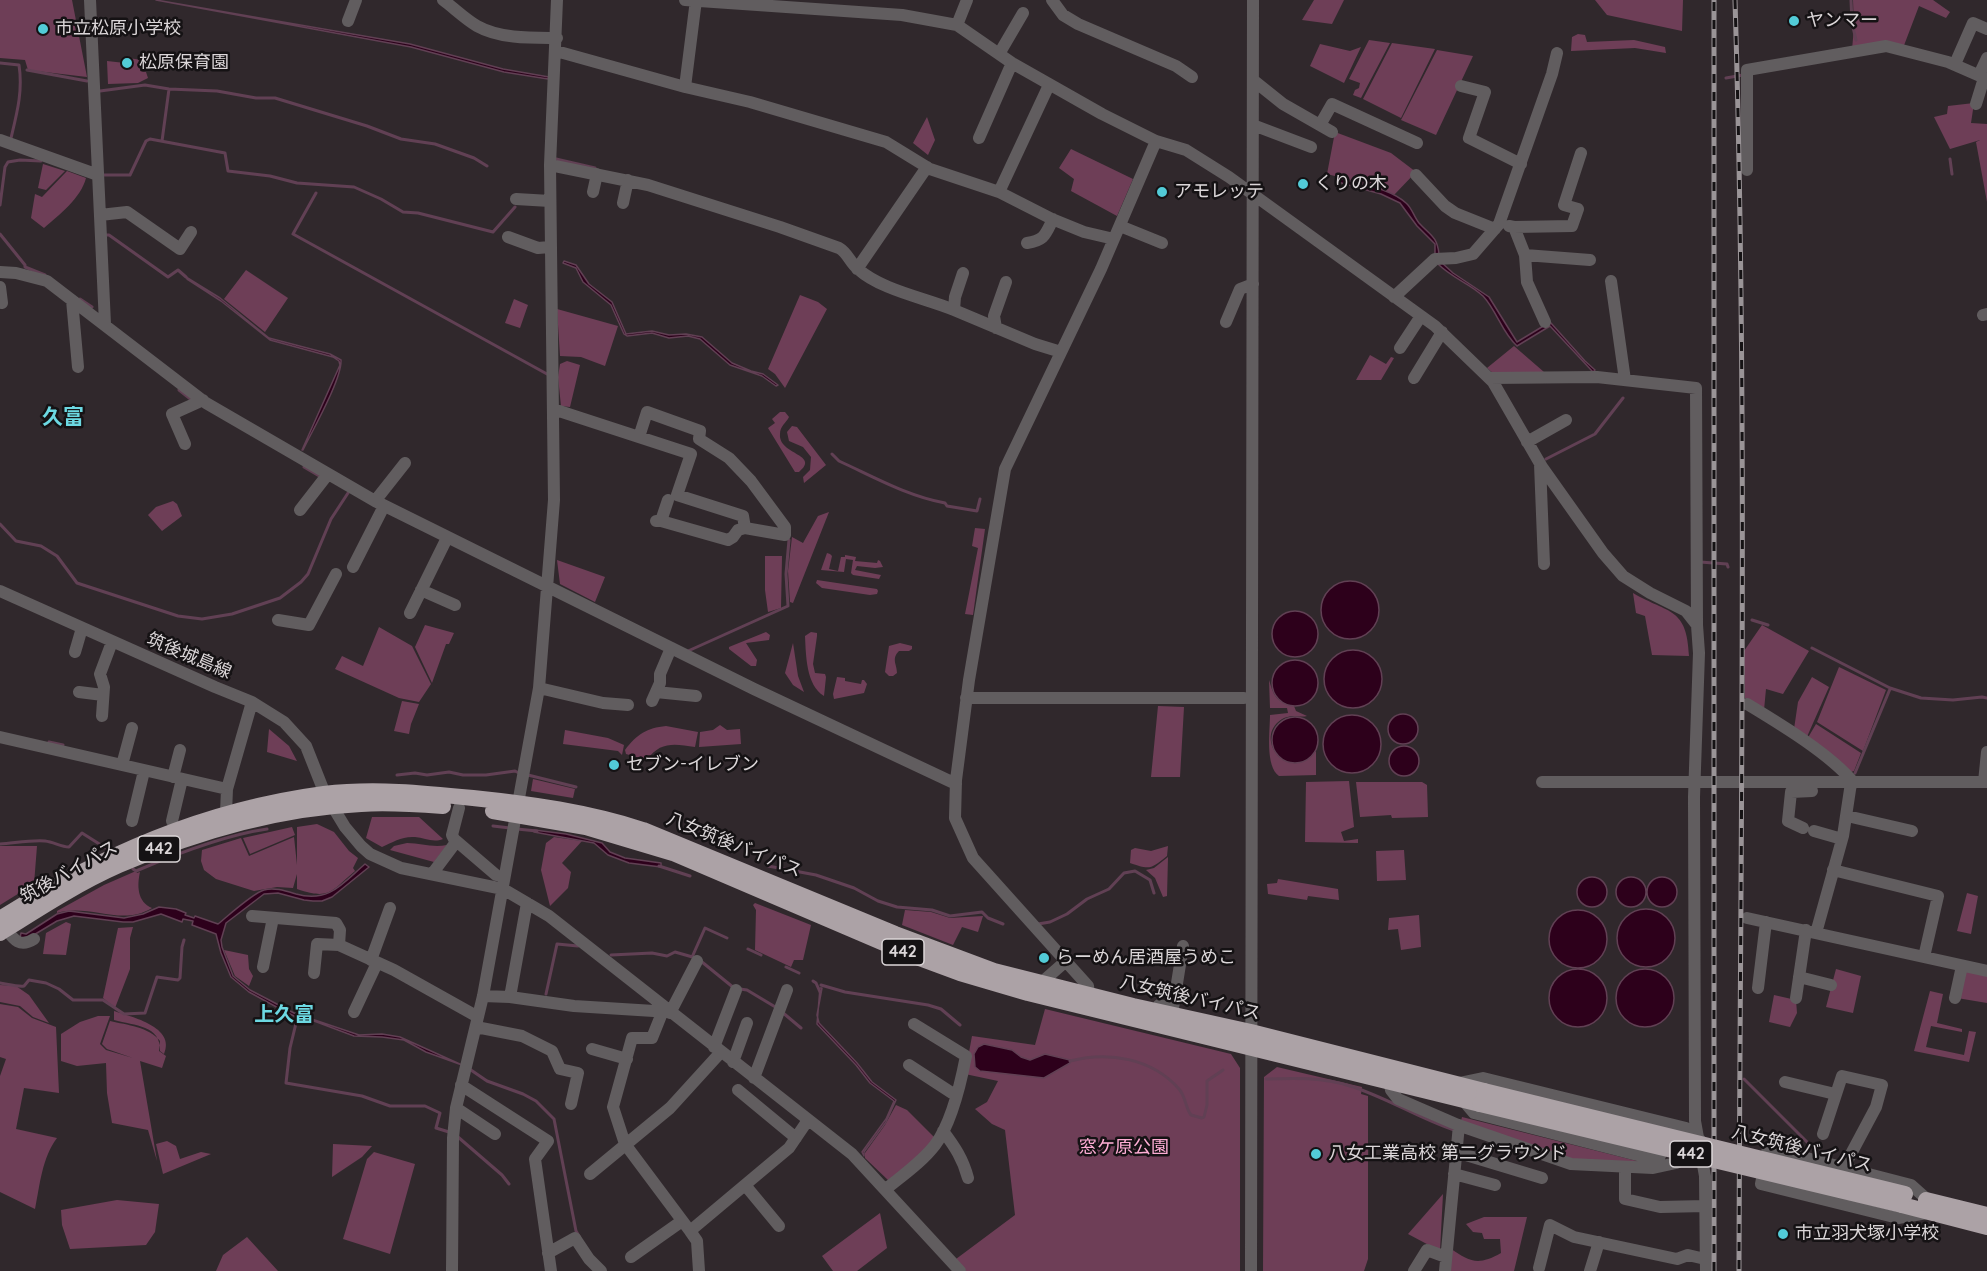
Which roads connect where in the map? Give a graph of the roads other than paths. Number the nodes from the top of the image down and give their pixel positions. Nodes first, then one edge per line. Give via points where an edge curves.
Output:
1 (90, 0) edge
2 (356, 0) edge
3 (443, 0) edge
4 (557, 0) edge
5 (685, 0) edge
6 (696, 0) edge
7 (967, 0) edge
8 (1052, 0) edge
9 (1253, 0) edge
10 (770, 3) edge
11 (868, 6) edge
12 (1023, 13) dead end
13 (348, 21) dead end
14 (957, 25) junction
15 (1987, 29) edge
16 (557, 45) junction
17 (1557, 53) dead end
18 (999, 54) junction
19 (1987, 58) edge
20 (1012, 63) junction
21 (1954, 64) junction
22 (1192, 77) dead end
23 (1983, 77) edge
24 (1253, 80) junction
25 (1049, 85) junction
26 (1461, 86) dead end
27 (685, 87) junction
28 (1976, 104) dead end
29 (1253, 125) junction
30 (1320, 125) junction
31 (1332, 132) dead end
32 (979, 138) dead end
33 (0, 140) edge
34 (1155, 141) junction
35 (1417, 143) dead end
36 (1311, 147) dead end
37 (1581, 153) dead end
38 (1521, 164) junction
39 (550, 165) junction
40 (927, 167) junction
41 (1747, 170) dead end
42 (597, 174) junction
43 (98, 175) junction
44 (1416, 175) dead end
45 (628, 180) junction
46 (593, 192) dead end
47 (999, 192) junction
48 (1253, 196) junction
49 (516, 199) dead end
50 (550, 201) junction
51 (623, 203) dead end
52 (100, 215) junction
53 (1053, 219) junction
54 (1120, 225) junction
55 (1497, 227) junction
56 (1514, 227) junction
57 (191, 232) dead end
58 (508, 237) dead end
59 (1114, 240) junction
60 (1027, 243) dead end
61 (1162, 243) dead end
62 (550, 247) junction
63 (1525, 255) junction
64 (1590, 260) dead end
65 (859, 266) junction
66 (0, 272) edge
67 (963, 273) dead end
68 (1611, 281) dead end
69 (1006, 282) dead end
70 (1253, 284) junction
71 (0, 287) edge
72 (1394, 297) junction
73 (72, 300) junction
74 (2, 303) dead end
75 (954, 310) junction
76 (1421, 316) junction
77 (1226, 322) dead end
78 (1545, 322) dead end
79 (105, 324) junction
80 (996, 328) junction
81 (1442, 332) junction
82 (1400, 348) dead end
83 (1061, 352) junction
84 (78, 367) dead end
85 (1414, 378) dead end
86 (1489, 378) junction
87 (1625, 380) junction
88 (203, 400) junction
89 (553, 409) junction
90 (1566, 420) dead end
91 (639, 437) junction
92 (699, 438) junction
93 (1527, 442) junction
94 (185, 444) dead end
95 (691, 454) junction
96 (405, 463) dead end
97 (1540, 464) junction
98 (328, 474) junction
99 (668, 501) dead end
100 (379, 504) junction
101 (300, 510) dead end
102 (745, 528) junction
103 (447, 538) junction
104 (1544, 564) dead end
105 (353, 567) dead end
106 (336, 574) dead end
107 (548, 588) junction
108 (421, 590) junction
109 (0, 591) edge
110 (455, 605) dead end
111 (410, 613) dead end
112 (278, 620) dead end
113 (1697, 625) junction
114 (82, 628) junction
115 (112, 642) junction
116 (671, 648) junction
117 (75, 652) dead end
118 (539, 688) junction
119 (79, 692) dead end
120 (103, 694) junction
121 (696, 696) dead end
122 (966, 698) junction
123 (1244, 698) dead end
124 (252, 702) junction
125 (1747, 704) dead end
126 (628, 705) dead end
127 (102, 716) dead end
128 (132, 728) dead end
129 (0, 737) edge
130 (180, 750) dead end
131 (1987, 752) edge
132 (122, 765) junction
133 (144, 771) junction
134 (177, 778) junction
135 (1542, 782) dead end
136 (1985, 782) edge
137 (1696, 783) junction
138 (956, 784) junction
139 (1852, 786) junction
140 (227, 789) junction
141 (329, 800) junction
142 (459, 808) junction
143 (518, 809) junction
144 (226, 813) junction
145 (1847, 816) junction
146 (132, 821) dead end
147 (172, 821) dead end
148 (1912, 831) dead end
149 (1842, 839) junction
150 (456, 842) junction
151 (1833, 870) junction
152 (432, 874) junction
153 (496, 875) dead end
154 (503, 889) junction
155 (53, 894) junction
156 (527, 903) junction
157 (390, 908) dead end
158 (252, 916) dead end
159 (273, 918) junction
160 (1747, 918) dead end
161 (1766, 922) junction
162 (2, 927) edge
163 (1811, 932) junction
164 (34, 939) dead end
165 (339, 945) junction
166 (1183, 946) dead end
167 (1924, 957) junction
168 (374, 961) junction
169 (697, 961) dead end
170 (1066, 961) junction
171 (1962, 966) junction
172 (263, 967) dead end
173 (1987, 971) edge
174 (314, 973) dead end
175 (1799, 977) junction
176 (1041, 983) junction
177 (1830, 985) dead end
178 (1758, 988) dead end
179 (736, 990) dead end
180 (787, 990) dead end
181 (483, 996) junction
182 (510, 997) junction
183 (1796, 998) dead end
184 (1955, 998) dead end
185 (1134, 999) dead end
186 (1090, 1001) junction
187 (354, 1012) dead end
188 (666, 1012) junction
189 (477, 1022) junction
190 (747, 1023) dead end
191 (914, 1024) dead end
192 (1251, 1040) junction
193 (592, 1049) dead end
194 (718, 1050) junction
195 (627, 1059) junction
196 (733, 1062) junction
197 (909, 1065) dead end
198 (1388, 1075) junction
199 (754, 1078) junction
200 (1785, 1082) dead end
201 (1455, 1084) junction
202 (461, 1085) junction
203 (738, 1090) dead end
204 (1835, 1094) junction
205 (955, 1095) junction
206 (1476, 1098) junction
207 (571, 1104) dead end
208 (456, 1108) junction
209 (808, 1120) junction
210 (1665, 1123) junction
211 (1459, 1125) junction
212 (943, 1131) junction
213 (495, 1134) dead end
214 (1823, 1134) dead end
215 (796, 1138) junction
216 (1700, 1140) junction
217 (625, 1144) junction
218 (1456, 1152) junction
219 (1625, 1167) junction
220 (1844, 1167) junction
221 (590, 1174) dead end
222 (1454, 1174) junction
223 (968, 1178) dead end
224 (1542, 1178) dead end
225 (745, 1185) junction
226 (1495, 1185) dead end
227 (886, 1188) junction
228 (1705, 1206) junction
229 (1930, 1207) junction
230 (1987, 1215) edge
231 (682, 1221) junction
232 (778, 1226) dead end
233 (1987, 1227) edge
234 (690, 1231) junction
235 (1599, 1242) junction
236 (548, 1253) junction
237 (631, 1257) dead end
238 (1446, 1257) junction
239 (1705, 1265) edge
240 (1539, 1268) dead end
241 (697, 1269) edge
242 (452, 1271) edge
243 (550, 1271) edge
244 (601, 1271) edge
245 (960, 1271) edge
246 (1251, 1271) edge
247 (1414, 1271) edge
248 (1445, 1271) edge
249 (1590, 1271) edge

1 - 43 street
2 - 13 street
3 - 16 street via 478,27
4 - 16 street
5 - 6 street
6 - 10 street
6 - 27 street
7 - 14 street
8 - 22 street via 1063,15
9 - 24 street
10 - 11 street
11 - 14 street
12 - 18 street
14 - 18 street
15 - 21 street via 1973,23
16 - 27 street
16 - 39 street
17 - 38 street
18 - 20 street
19 - 23 street
20 - 25 street
20 - 32 street
21 - 23 street
21 - 41 street via 1886,46 1748,70
23 - 28 street
24 - 29 street
24 - 30 street via 1283,104
25 - 34 street
25 - 47 street
26 - 38 street via 1485,92 1469,138
27 - 40 street via 886,142
29 - 36 street
29 - 48 street
30 - 31 street
30 - 35 street via 1332,104
33 - 43 street
34 - 48 street via 1186,150
34 - 54 street
37 - 56 street via 1564,205 1578,209 1572,226
38 - 55 street
39 - 42 street
39 - 50 street
40 - 47 street
40 - 65 street
42 - 45 street
42 - 46 street
43 - 52 street
44 - 55 street via 1455,213
45 - 51 street
45 - 65 street via 839,248
47 - 53 street
48 - 70 street
48 - 72 street
49 - 50 street
50 - 62 street
52 - 57 street via 127,212 180,249
52 - 79 street
53 - 59 street
53 - 60 street via 1044,238
54 - 59 street
54 - 61 street
55 - 56 street
55 - 72 street via 1473,254 1435,259
56 - 63 street
58 - 62 street via 538,248
59 - 83 street
62 - 89 street
63 - 64 street
63 - 78 street via 1527,282
65 - 75 street via 883,284
66 - 73 street via 47,281
67 - 75 street
68 - 87 street
69 - 80 street via 994,316
70 - 77 street via 1240,289
70 - 192 street
71 - 74 street
72 - 76 street
73 - 79 street
73 - 84 street
75 - 80 street
76 - 81 street
76 - 82 street
79 - 88 street
80 - 83 street
81 - 85 street
81 - 86 street
83 - 122 street via 1005,469
86 - 87 street
86 - 93 street
87 - 113 street via 1696,388
88 - 94 street via 172,414
88 - 98 street
89 - 91 street
89 - 107 street via 554,500
90 - 93 street
91 - 92 street via 647,412 700,431
91 - 95 street
92 - 95 street
92 - 102 street via 729,458 751,481 785,527 785,535
93 - 97 street
95 - 102 street via 677,495 743,516
96 - 100 street
97 - 104 street
97 - 113 street via 1623,576 1686,611
98 - 100 street
98 - 101 street
99 - 102 street via 659,521 728,540
100 - 103 street
100 - 105 street
103 - 107 street
103 - 108 street
106 - 112 street via 309,625
107 - 116 street
107 - 118 street
108 - 110 street
108 - 111 street
109 - 114 street, 筑後城島線
113 - 137 street
114 - 115 street, 筑後城島線
114 - 117 street
115 - 120 street via 100,674
115 - 124 street, 筑後城島線
116 - 121 street via 654,696
116 - 138 street
118 - 126 street
118 - 143 street
119 - 120 street
120 - 127 street
122 - 123 street
122 - 138 street
124 - 140 street
124 - 141 street, 筑後城島線 via 284,722 306,746
125 - 139 street via 1778,722 1844,772
128 - 132 street
129 - 132 street
130 - 134 street
131 - 136 street
132 - 133 street
133 - 134 street
133 - 146 street
134 - 140 street
134 - 147 street
135 - 137 street
136 - 139 street
137 - 139 street
137 - 216 street via 1695,1121
138 - 170 street via 955,818 973,858
139 - 145 street
139 - 149 street via 1791,792 1788,821
140 - 144 street
141 - 142 highway, 八女筑後バイパス / 442
141 - 143 highway, 八女筑後バイパス / 442 via 411,792
141 - 144 highway, 筑後バイパス / 442
141 - 152 street, 筑後城島線 via 345,827 370,854 401,868
141 - 155 highway, 筑後バイパス / 442 via 191,837
142 - 143 highway, 八女筑後バイパス / 442
142 - 150 street via 452,836
143 - 154 street
143 - 176 highway, 八女筑後バイパス / 442 via 603,817 643,830 935,949
143 - 186 highway, 八女筑後バイパス / 442 via 673,853 960,974
144 - 155 highway, 筑後バイパス / 442 via 120,852
145 - 148 street
145 - 149 street
149 - 151 street
150 - 152 street
150 - 153 street
151 - 163 street
151 - 167 street via 1938,896
152 - 154 street, 筑後城島線
154 - 156 street, 筑後城島線
154 - 181 street
155 - 162 highway, 筑後バイパス / 442
156 - 182 street
156 - 188 street, 筑後城島線 via 549,916
157 - 168 street
158 - 159 street
159 - 165 street via 336,923 340,930
159 - 172 street
160 - 161 street
161 - 163 street
161 - 178 street
162 - 164 street via 19,943
163 - 167 street
163 - 175 street
165 - 168 street
165 - 174 street via 318,944
166 - 185 street via 1173,1008
167 - 171 street
168 - 187 street
168 - 189 street
169 - 188 street
170 - 176 street
170 - 186 street via 1088,986
171 - 173 street
171 - 184 street
175 - 177 street
175 - 183 street
176 - 186 highway, 八女筑後バイパス / 442
179 - 194 street
180 - 199 street
181 - 182 street
181 - 189 street
182 - 188 street
186 - 192 highway, 八女筑後バイパス / 442
188 - 194 street, 筑後城島線
188 - 195 street via 652,1038 632,1038
189 - 202 street
189 - 207 street via 522,1036 552,1051 560,1069 578,1073
190 - 196 street
191 - 205 street via 966,1056
192 - 198 highway, 八女筑後バイパス / 442
192 - 246 street
193 - 195 street
194 - 196 street, 筑後城島線
194 - 217 street via 670,1108
195 - 217 street via 613,1107
196 - 199 street, 筑後城島線
197 - 205 street
198 - 201 highway, 八女筑後バイパス / 442
198 - 206 highway, 八女筑後バイパス / 442
198 - 211 street via 1398,1099
199 - 209 street, 筑後城島線
200 - 204 street
201 - 206 highway, 八女筑後バイパス / 442
201 - 210 street via 1483,1078
202 - 208 street
202 - 236 street via 548,1141 535,1159
203 - 215 street
204 - 214 street
204 - 220 street via 1842,1076 1882,1085 1876,1107
205 - 212 street
206 - 210 street via 1474,1113 1653,1158 1660,1156
206 - 229 highway, 八女筑後バイパス / 442, bridge
208 - 213 street
208 - 242 street
209 - 215 street
209 - 227 street, 筑後城島線 via 852,1154
210 - 216 street via 1686,1128
211 - 218 street
211 - 219 street via 1571,1164
212 - 223 street via 963,1161
212 - 227 street via 923,1158
215 - 225 street
216 - 219 street via 1690,1157 1676,1163 1653,1168
216 - 228 street
217 - 221 street
217 - 231 street
218 - 222 street
218 - 224 street
219 - 228 street via 1625,1198 1660,1207
220 - 229 street via 1911,1185
220 - 229 street via 1768,1148 1761,1184 1898,1218
222 - 226 street
222 - 238 street
225 - 232 street
225 - 234 street
227 - 245 street, 筑後城島線
228 - 239 street
229 - 230 highway, 八女筑後バイパス / 442
229 - 233 highway, 八女筑後バイパス / 442
231 - 234 street
231 - 237 street
234 - 241 street via 697,1241
235 - 239 street via 1677,1258 1688,1256
235 - 240 street via 1574,1237 1550,1225
235 - 249 street
236 - 243 street
236 - 244 street via 575,1238
238 - 247 street via 1427,1250
238 - 248 street

